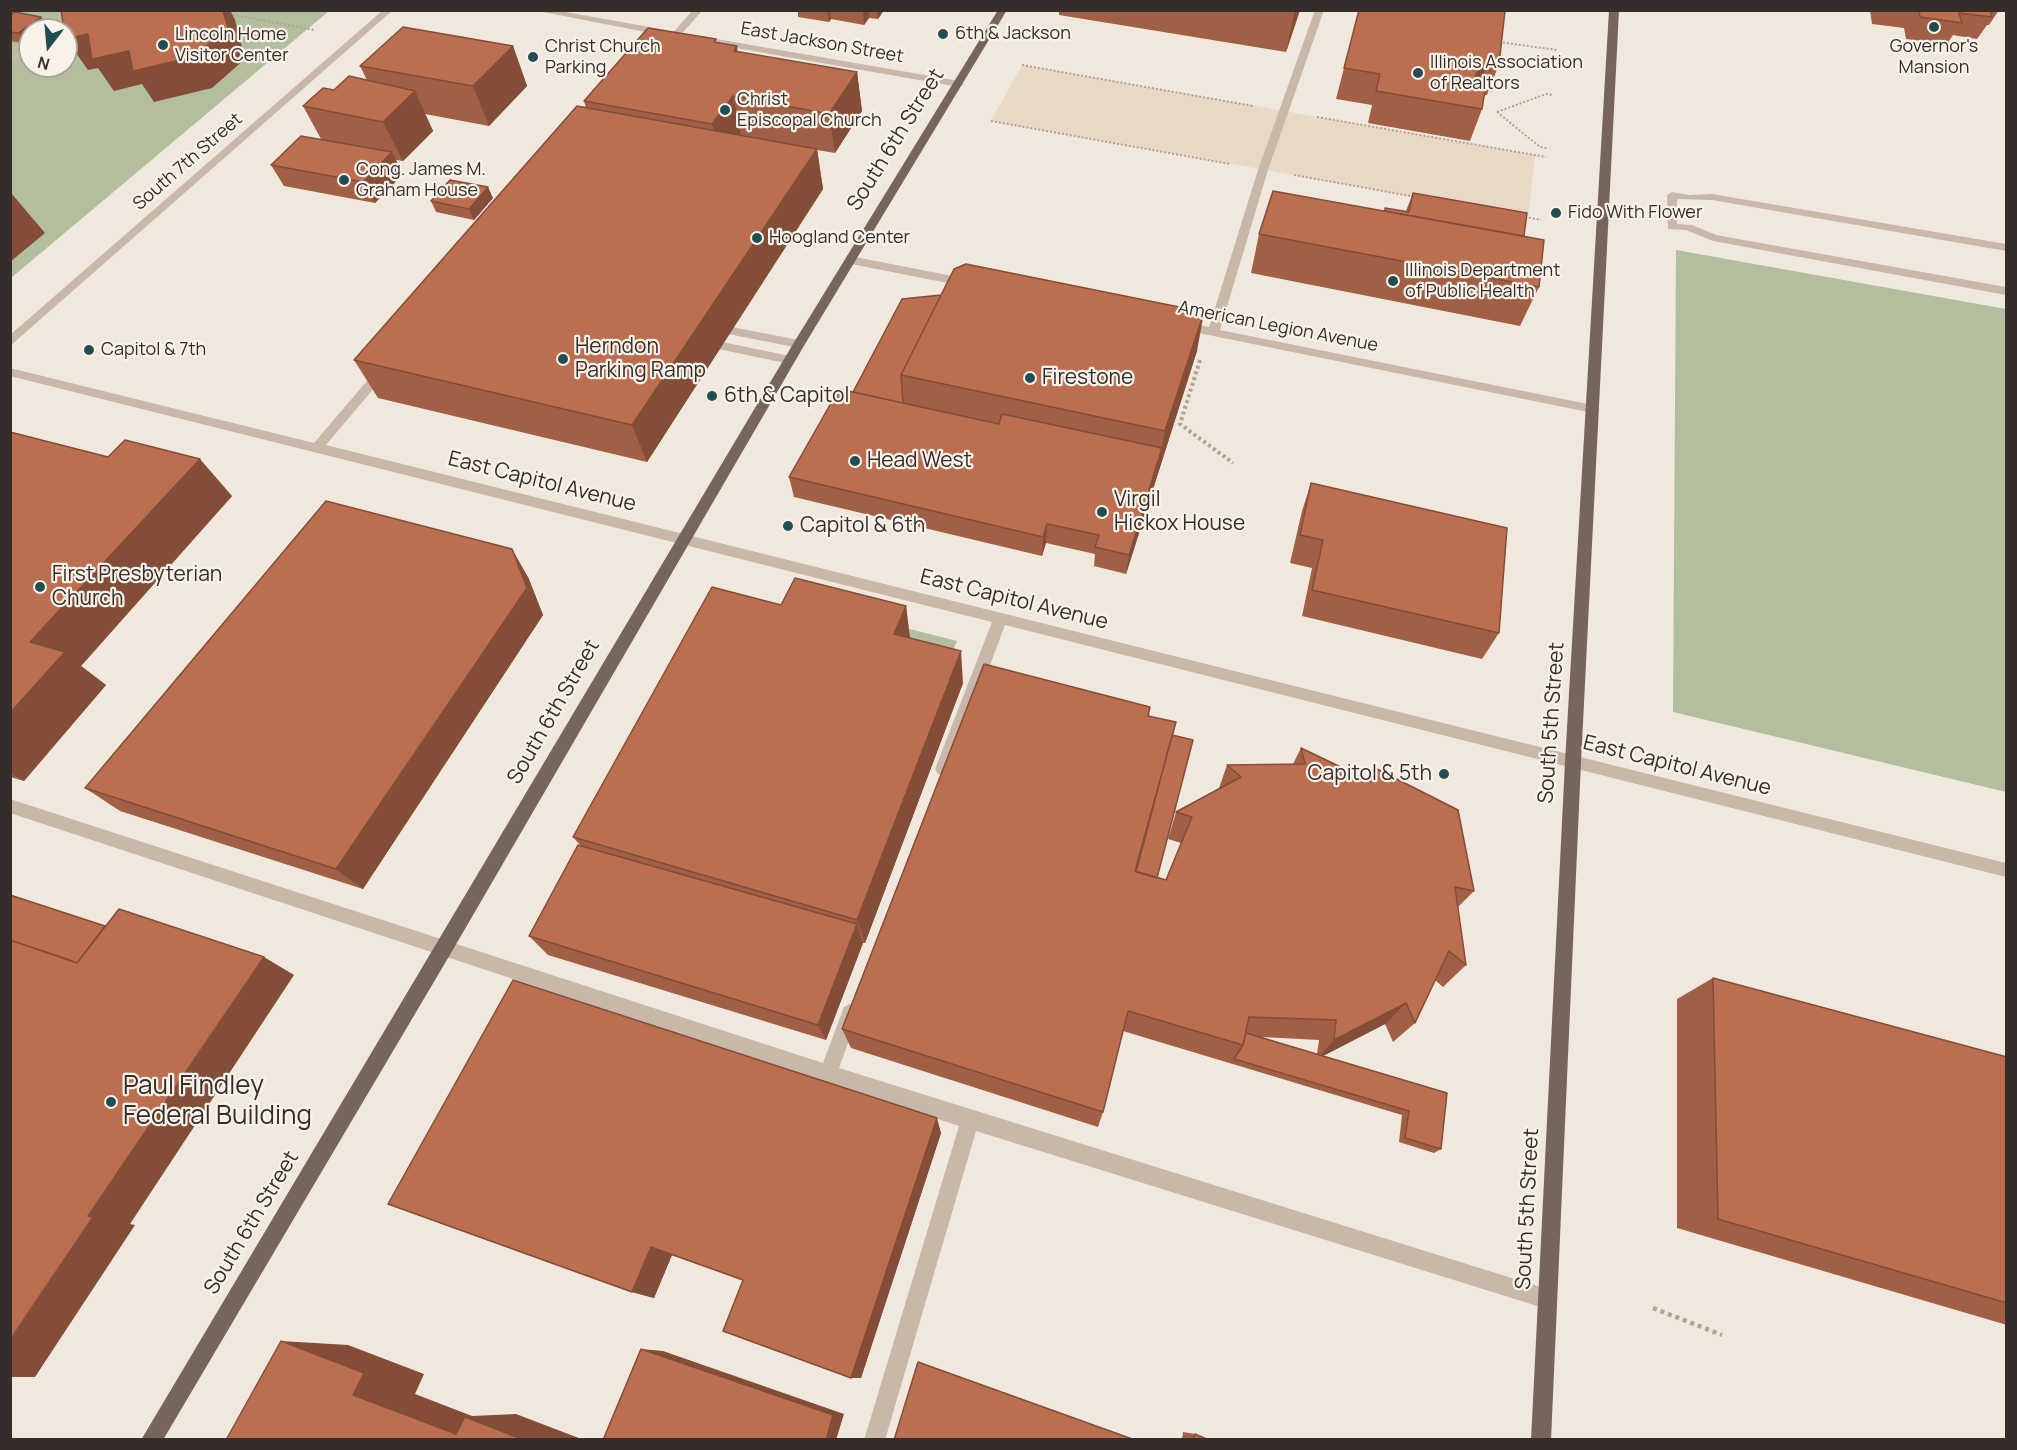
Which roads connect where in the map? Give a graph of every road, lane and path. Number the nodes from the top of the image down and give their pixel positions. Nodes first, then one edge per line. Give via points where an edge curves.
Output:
1 (389, 10) edge
2 (537, 10) edge
3 (699, 10) edge
4 (1003, 10) edge
5 (1320, 10) edge
6 (1614, 10) edge
7 (219, 12) edge
8 (314, 30) dead end
9 (678, 35) junction
10 (1557, 50) dead end
11 (1497, 51) edge
12 (654, 58) edge
13 (1494, 72) edge
14 (959, 84) junction
15 (1491, 92) edge
16 (1553, 95) dead end
17 (1547, 148) dead end
18 (2007, 247) edge
19 (850, 260) junction
20 (986, 286) edge
21 (2007, 291) edge
22 (1172, 324) edge
23 (732, 331) dead end
24 (1213, 333) junction
25 (10, 342) edge
26 (799, 344) junction
27 (722, 346) dead end
28 (393, 358) edge
29 (1200, 359) edge
30 (790, 360) junction
31 (10, 372) edge
32 (1593, 409) junction
33 (316, 449) junction
34 (1233, 463) dead end
35 (684, 539) junction
36 (1001, 618) junction
37 (1573, 762) junction
38 (937, 786) edge
39 (10, 806) edge
40 (2007, 870) edge
41 (445, 947) junction
42 (857, 996) edge
43 (828, 1073) junction
44 (970, 1120) junction
45 (1548, 1299) junction
46 (1653, 1308) dead end
47 (1722, 1335) dead end
48 (151, 1440) edge
49 (874, 1440) edge
50 (1541, 1440) edge

1 - 25 street, South 7th Street
2 - 9 street, East Jackson Street
3 - 9 street
4 - 14 main road, South 6th Street
5 - 24 street via 1263,170
6 - 32 main road, South 5th Street
7 - 8 path
9 - 12 street
9 - 14 street, East Jackson Street
10 - 11 path via 1499,41
13 - 15 path
14 - 19 main road, South 6th Street
16 - 17 path via 1497,112 1540,147
18 - 21 street via 1712,197 1672,195 1672,227 1694,229 1713,238
19 - 20 street
19 - 26 main road, South 6th Street
22 - 24 street, American Legion Avenue
23 - 26 street
24 - 32 street, American Legion Avenue
26 - 30 main road, South 6th Street
27 - 30 street
28 - 33 street
29 - 34 path via 1180,424
30 - 35 main road, South 6th Street
31 - 33 street, East Capitol Avenue
32 - 37 main road, South 5th Street
33 - 35 street, East Capitol Avenue
35 - 36 street, East Capitol Avenue
35 - 41 main road, South 6th Street
36 - 37 street, East Capitol Avenue
36 - 38 street
37 - 40 street, East Capitol Avenue
37 - 45 main road, South 5th Street
39 - 41 street
41 - 43 street
41 - 48 main road, South 6th Street
42 - 43 street
43 - 44 street
44 - 45 street
44 - 49 street
45 - 50 main road, South 5th Street
46 - 47 path

